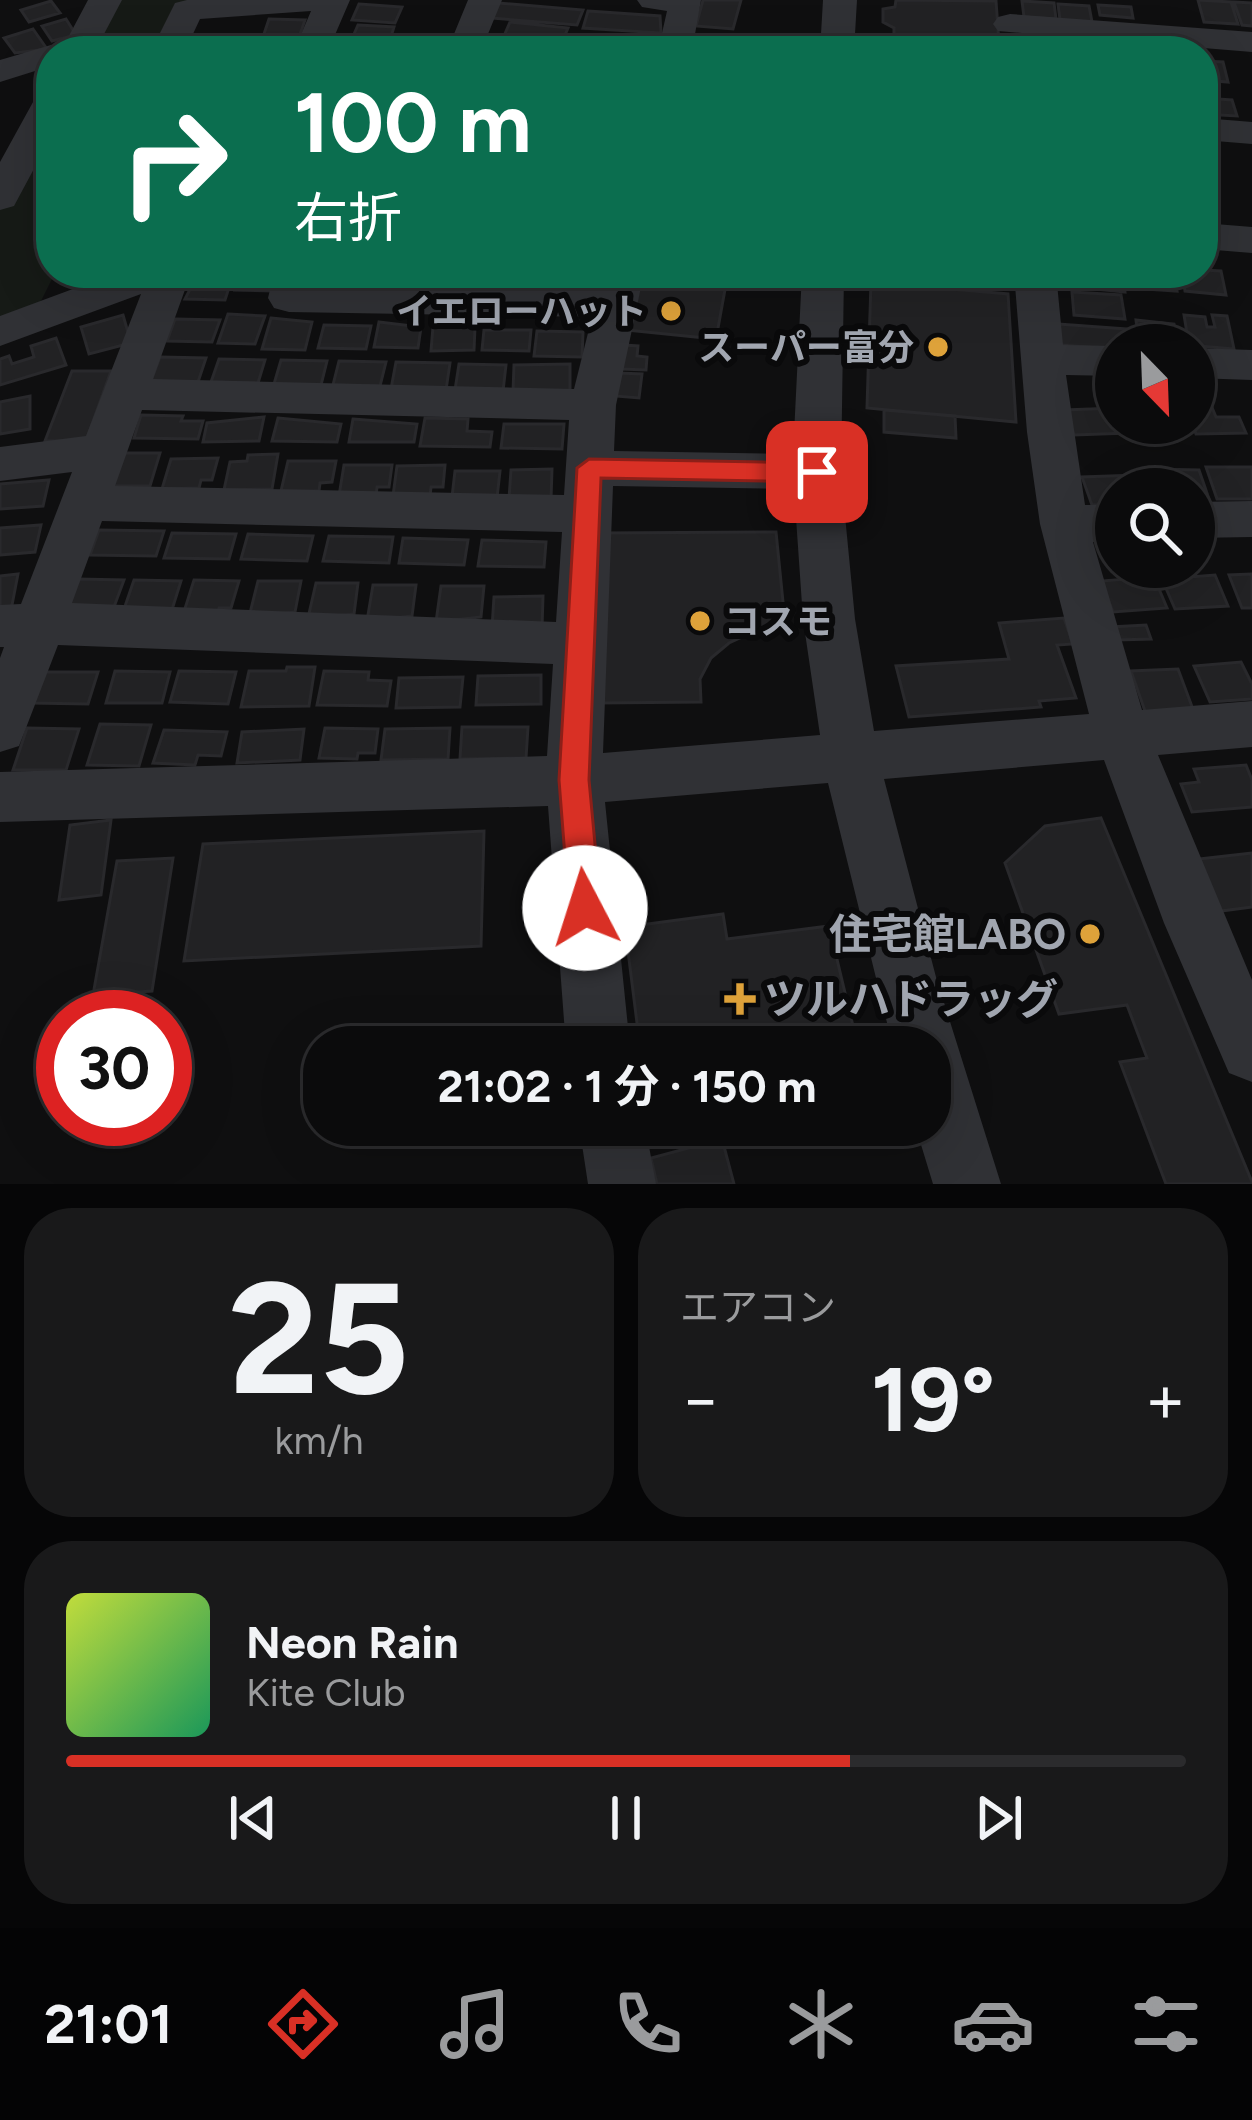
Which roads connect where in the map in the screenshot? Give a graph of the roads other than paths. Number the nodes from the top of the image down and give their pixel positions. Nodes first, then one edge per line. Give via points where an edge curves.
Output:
1 (105, 0) edge
2 (332, 0) edge
3 (485, 0) edge
4 (654, 0) edge
5 (840, 0) edge
6 (1010, 25) edge
7 (79, 36) edge
8 (175, 36) edge
9 (317, 36) edge
10 (470, 36) edge
11 (678, 36) edge
12 (838, 36) edge
13 (1167, 36) edge
14 (1218, 40) edge
15 (1252, 42) edge
16 (36, 60) edge
17 (0, 71) edge
18 (36, 130) edge
19 (1218, 130) edge
20 (1252, 133) edge
21 (0, 198) edge
22 (1218, 237) edge
23 (1252, 240) edge
24 (60, 288) edge
25 (116, 288) edge
26 (165, 288) edge
27 (291, 288) edge
28 (360, 288) edge
29 (538, 288) edge
30 (823, 288) edge
31 (1037, 288) edge
32 (620, 289) edge
33 (48, 314) junction
34 (0, 332) edge
35 (1044, 360) junction
36 (1095, 361) edge
37 (1215, 363) edge
38 (1252, 364) edge
39 (126, 394) junction
40 (593, 405) junction
41 (104, 452) junction
42 (0, 464) edge
43 (817, 472) junction
44 (588, 491) junction
45 (84, 503) junction
46 (1252, 519) edge
47 (1215, 520) edge
48 (1090, 524) edge
49 (20, 625) edge
50 (581, 644) junction
51 (1252, 724) edge
52 (0, 729) edge
53 (1123, 738) junction
54 (852, 758) junction
55 (574, 780) junction
56 (0, 797) edge
57 (596, 1026) edge
58 (919, 1026) edge
59 (1250, 1039) edge
60 (951, 1132) edge
61 (616, 1146) edge
62 (622, 1184) edge
63 (967, 1184) edge

1 - 7 street
2 - 8 street via 187,10
2 - 9 street
3 - 10 street
4 - 11 street via 686,3
5 - 12 street
6 - 13 street
14 - 15 street
16 - 17 street
18 - 21 street
19 - 20 street
22 - 23 street
24 - 33 street
25 - 33 street
26 - 39 street
27 - 28 street via 289,298
29 - 32 street
30 - 43 street
31 - 35 street
32 - 40 street
33 - 34 street
35 - 36 street
35 - 48 street
37 - 38 street
39 - 40 street
39 - 41 street
40 - 44 street
41 - 42 street
41 - 45 street
43 - 44 street
43 - 54 street
44 - 45 street
44 - 50 street
45 - 49 street
46 - 47 street
48 - 53 street
49 - 50 street
49 - 52 street
50 - 55 street
51 - 53 street
53 - 54 street
53 - 59 street via 1178,885
54 - 55 street
54 - 58 street
55 - 56 street
55 - 57 street
60 - 63 street
61 - 62 street

